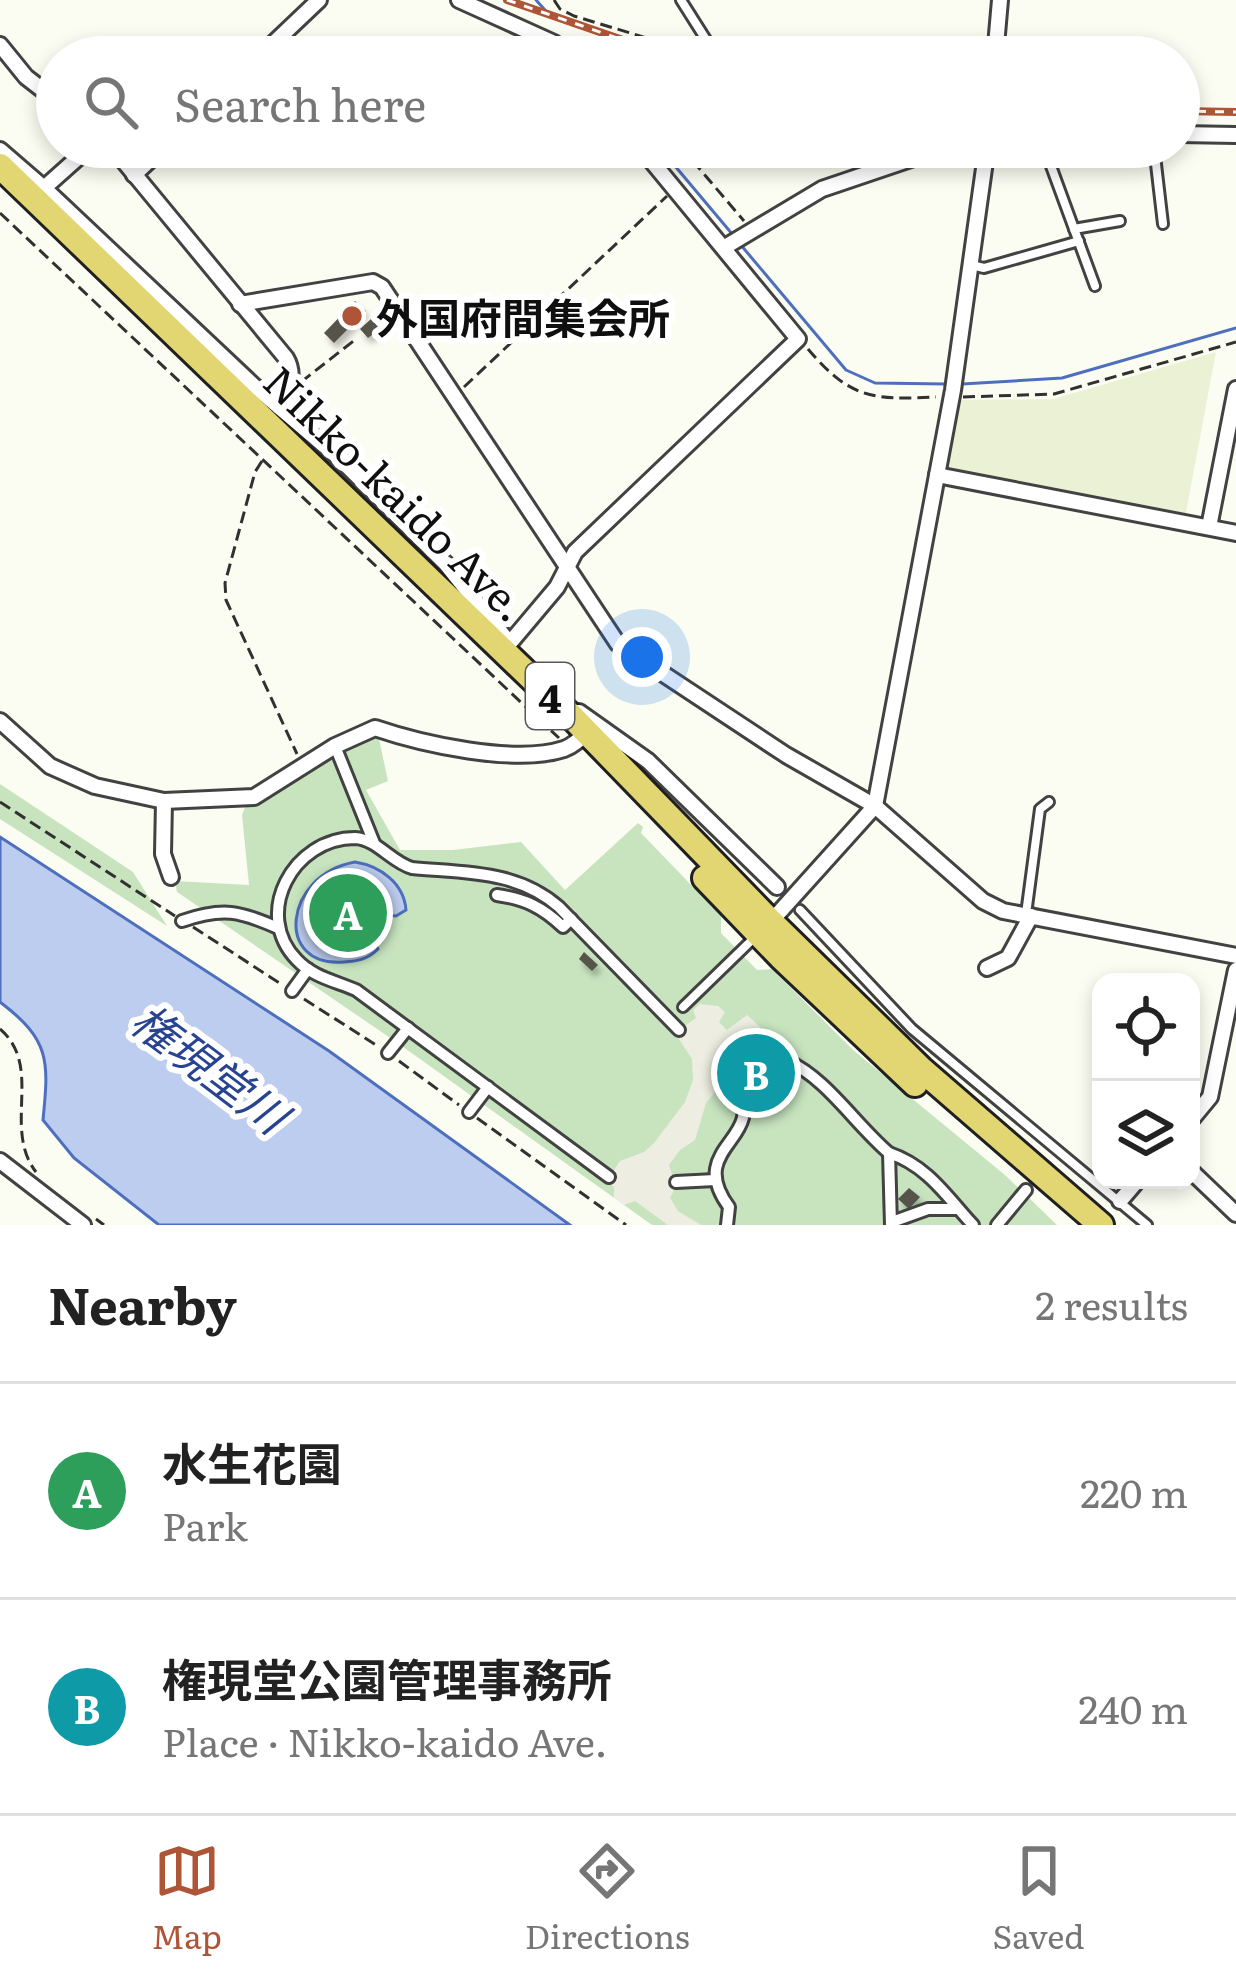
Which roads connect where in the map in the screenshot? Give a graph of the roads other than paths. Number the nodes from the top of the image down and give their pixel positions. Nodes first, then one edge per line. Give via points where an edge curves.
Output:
1 (319, 0) edge
2 (459, 0) edge
3 (681, 0) edge
4 (1000, 0) edge
5 (281, 36) edge
6 (537, 36) edge
7 (702, 36) edge
8 (997, 36) edge
9 (0, 44) edge
10 (36, 85) edge
11 (1200, 134) edge
12 (1236, 135) edge
13 (0, 150) edge
14 (0, 166) edge
15 (66, 168) edge
16 (128, 168) edge
17 (142, 168) edge
18 (658, 168) edge
19 (884, 168) edge
20 (983, 168) edge
21 (1052, 168) edge
22 (1156, 168) edge
23 (134, 176) junction
24 (0, 186) edge
25 (44, 188) junction
26 (1120, 221) dead end
27 (1163, 224) dead end
28 (1074, 229) junction
29 (1079, 241) junction
30 (725, 247) junction
31 (971, 265) junction
32 (1095, 286) dead end
33 (240, 304) junction
34 (1236, 388) edge
35 (279, 407) junction
36 (937, 476) junction
37 (1209, 527) junction
38 (1236, 532) edge
39 (568, 563) junction
40 (508, 647) junction
41 (0, 721) edge
42 (577, 735) junction
43 (335, 746) junction
44 (164, 801) junction
45 (1049, 802) dead end
46 (875, 806) junction
47 (375, 845) junction
48 (171, 877) dead end
49 (777, 887) dead end
50 (497, 895) dead end
51 (800, 910) dead end
52 (1028, 916) junction
53 (571, 919) junction
54 (182, 920) road end
55 (278, 928) junction
56 (764, 928) junction
57 (1236, 956) edge
58 (987, 968) dead end
59 (308, 969) junction
60 (1236, 970) edge
61 (292, 991) road end
62 (683, 1007) dead end
63 (408, 1028) junction
64 (679, 1030) dead end
65 (388, 1053) road end
66 (788, 1061) dead end
67 (488, 1087) junction
68 (735, 1088) dead end
69 (1200, 1109) edge
70 (469, 1112) road end
71 (890, 1153) junction
72 (0, 1161) edge
73 (609, 1177) dead end
74 (716, 1180) junction
75 (1200, 1180) edge
76 (676, 1182) dead end
77 (1130, 1189) edge
78 (1026, 1190) dead end
79 (1120, 1201) junction
80 (958, 1209) junction
81 (1236, 1214) edge
82 (86, 1219) edge
83 (892, 1223) edge
84 (1146, 1224) edge
85 (727, 1225) edge
86 (973, 1225) edge
87 (997, 1225) edge
88 (1082, 1225) edge
89 (1101, 1225) edge

1 - 5 street
2 - 6 street
3 - 7 lane
4 - 8 street
9 - 10 street
11 - 12 street
13 - 25 street
14 - 40 highway, Nikko-kaido Ave. / 4
15 - 25 street
16 - 23 street
17 - 23 street
18 - 30 street
19 - 30 street via 822,189
20 - 31 street
21 - 28 lane
22 - 27 lane
23 - 33 street
24 - 42 highway, Nikko-kaido Ave. / 4
25 - 35 street
26 - 28 lane
28 - 29 lane
29 - 31 lane
29 - 32 lane
30 - 39 street via 798,339
31 - 36 street
33 - 35 street via 290,365
33 - 39 street via 373,282 382,287
34 - 37 street
35 - 40 street via 446,564
36 - 37 street
36 - 46 street
37 - 38 street
39 - 40 street
39 - 46 street via 618,644
40 - 42 highway, Nikko-kaido Ave. / 4
41 - 44 street via 50,766 95,787
42 - 43 street via 536,752 450,750 375,728
42 - 49 street via 578,711 647,761
42 - 56 highway, Nikko-kaido Ave. / 4
43 - 44 street via 254,796
43 - 47 street
44 - 48 street
45 - 52 lane via 1040,808
46 - 52 street via 983,901
46 - 56 street
47 - 53 street via 412,868 514,878
47 - 55 street via 351,838 307,856 285,879
50 - 53 street via 522,898 563,927
51 - 79 lane via 912,1029
52 - 57 street
52 - 58 street via 1008,958
53 - 64 street
54 - 55 street via 242,912
55 - 59 street
56 - 62 lane
56 - 88 highway, Nikko-kaido Ave. / 4 via 910,1081
56 - 89 highway, Nikko-kaido Ave. / 4
59 - 61 street
59 - 63 street via 356,990
60 - 69 street via 1210,1097
63 - 65 street
63 - 67 street
66 - 71 street via 823,1082
67 - 70 street
67 - 73 street
68 - 74 street via 742,1126 721,1150
71 - 80 street via 920,1168
71 - 83 street
72 - 82 street
74 - 76 street
74 - 85 street via 729,1207
75 - 81 street
77 - 79 street
78 - 87 street
79 - 84 lane
80 - 83 street via 928,1209
80 - 86 street

